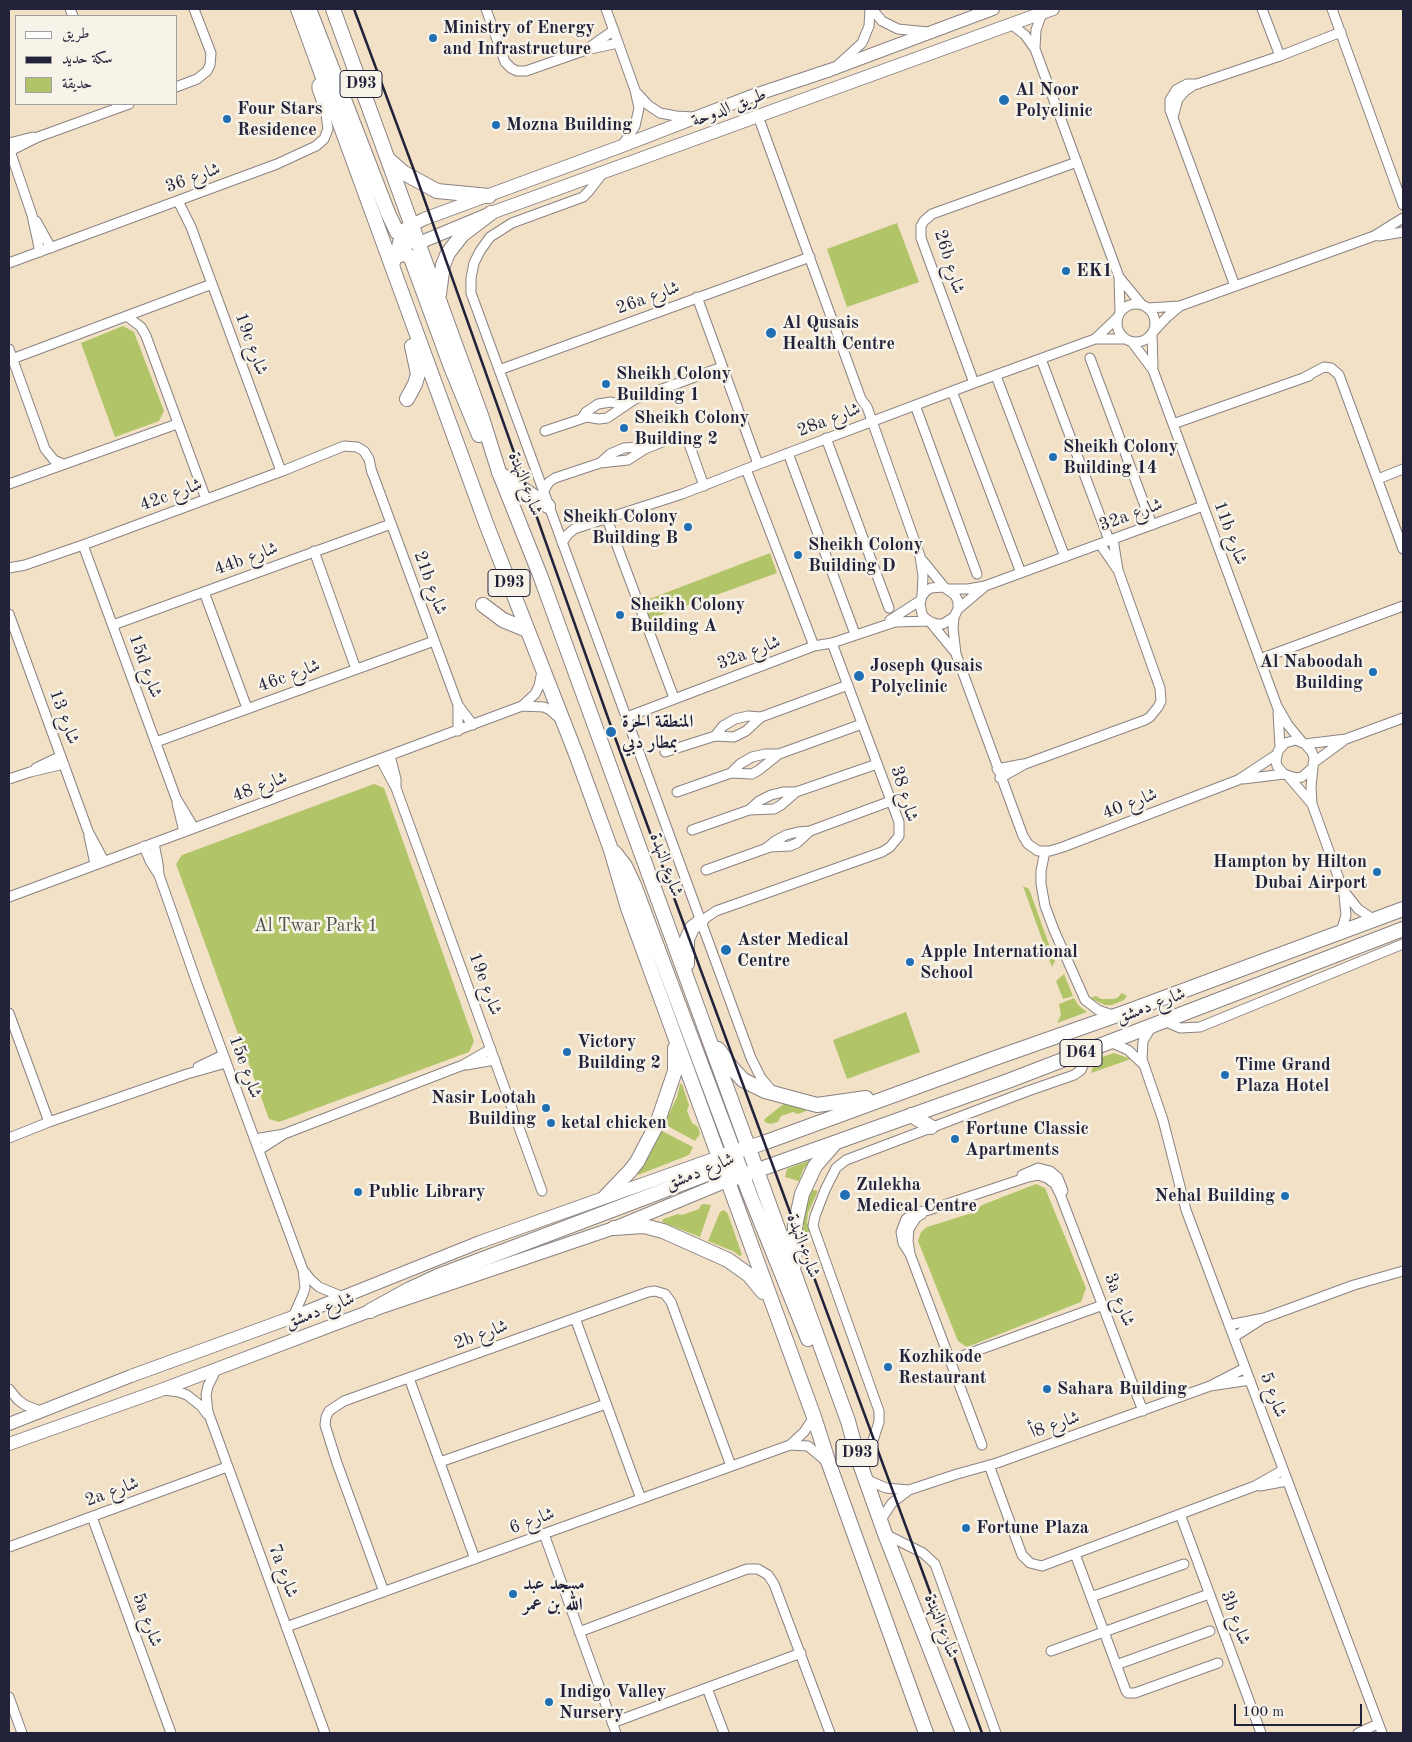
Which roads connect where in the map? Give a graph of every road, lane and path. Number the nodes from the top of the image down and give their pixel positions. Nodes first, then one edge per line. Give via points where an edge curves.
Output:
1 (194, 9) edge
2 (298, 9) edge
3 (309, 9) edge
4 (333, 9) edge
5 (486, 9) edge
6 (606, 9) edge
7 (871, 9) edge
8 (993, 9) edge
9 (1262, 9) edge
10 (1332, 9) edge
11 (1048, 11) edge
12 (1011, 24) junction
13 (614, 30) junction
14 (931, 32) junction
15 (1341, 32) junction
16 (618, 43) junction
17 (1035, 49) junction
18 (586, 50) junction
19 (1280, 56) junction
20 (830, 70) junction
21 (323, 78) junction
22 (178, 86) edge
23 (635, 90) junction
24 (123, 105) edge
25 (106, 108) edge
26 (758, 116) junction
27 (698, 117) junction
28 (622, 146) junction
29 (9, 147) edge
30 (388, 159) junction
31 (1077, 162) junction
32 (602, 174) junction
33 (489, 196) junction
34 (181, 200) junction
35 (1403, 205) edge
36 (490, 213) junction
37 (32, 215) junction
38 (1403, 218) edge
39 (412, 224) junction
40 (1403, 232) edge
41 (400, 236) junction
42 (1374, 236) junction
43 (419, 243) junction
44 (51, 248) junction
45 (40, 252) junction
46 (810, 258) junction
47 (394, 263) junction
48 (9, 264) edge
49 (1119, 277) junction
50 (212, 284) junction
51 (1236, 286) junction
52 (697, 297) junction
53 (439, 300) junction
54 (1145, 306) junction
55 (1180, 306) junction
56 (1119, 315) junction
57 (128, 317) junction
58 (1153, 332) junction
59 (416, 334) junction
60 (1095, 339) junction
61 (1129, 340) junction
62 (9, 350) edge
63 (1090, 358) dead end
64 (12, 359) junction
65 (1041, 359) junction
66 (722, 367) junction
67 (499, 370) junction
68 (1153, 370) junction
69 (996, 376) junction
70 (974, 383) junction
71 (952, 391) junction
72 (407, 399) dead end
73 (915, 405) junction
74 (625, 406) junction
75 (582, 418) junction
76 (868, 423) junction
77 (178, 424) junction
78 (1173, 424) junction
79 (545, 431) dead end
80 (826, 438) junction
81 (788, 453) junction
82 (327, 454) joint
83 (62, 464) junction
84 (758, 464) junction
85 (497, 467) junction
86 (746, 468) junction
87 (1403, 469) edge
88 (281, 471) junction
89 (1378, 479) junction
90 (9, 484) edge
91 (704, 486) junction
92 (543, 492) junction
93 (206, 499) junction
94 (548, 506) junction
95 (1203, 506) junction
96 (608, 519) junction
97 (391, 524) junction
98 (1152, 525) junction
99 (556, 526) junction
100 (574, 530) junction
101 (1108, 541) junction
102 (562, 542) junction
103 (83, 544) junction
104 (1403, 549) edge
105 (314, 552) junction
106 (920, 556) junction
107 (1065, 557) junction
108 (25, 565) junction
109 (9, 568) edge
110 (1118, 570) junction
111 (1021, 573) junction
112 (9, 574) edge
113 (977, 574) dead end
114 (985, 586) junction
115 (947, 588) junction
116 (204, 592) junction
117 (922, 598) junction
118 (484, 605) dead end
119 (1401, 606) edge
120 (889, 608) dead end
121 (956, 613) junction
122 (9, 614) edge
123 (930, 622) junction
124 (884, 624) junction
125 (113, 625) junction
126 (527, 630) junction
127 (855, 634) junction
128 (434, 641) junction
129 (832, 642) junction
130 (814, 646) junction
131 (956, 654) junction
132 (1260, 659) junction
133 (542, 668) junction
134 (356, 669) junction
135 (848, 685) junction
136 (674, 698) junction
137 (458, 705) junction
138 (522, 706) junction
139 (1277, 706) junction
140 (247, 708) junction
141 (627, 717) junction
142 (761, 717) junction
143 (1403, 718) edge
144 (563, 722) junction
145 (862, 724) junction
146 (473, 725) junction
147 (458, 731) junction
148 (714, 736) junction
149 (1346, 739) junction
150 (156, 742) junction
151 (1304, 743) junction
152 (1278, 751) junction
153 (665, 752) dead end
154 (778, 754) junction
155 (390, 756) junction
156 (62, 760) junction
157 (380, 760) junction
158 (877, 764) junction
159 (1312, 766) junction
160 (731, 773) junction
161 (999, 773) junction
162 (1287, 776) junction
163 (9, 779) edge
164 (1238, 780) junction
165 (396, 788) junction
166 (677, 792) dead end
167 (796, 792) junction
168 (176, 798) junction
169 (891, 801) junction
170 (1312, 804) junction
171 (749, 810) junction
172 (194, 828) junction
173 (692, 830) dead end
174 (88, 831) junction
175 (184, 832) junction
176 (154, 843) junction
177 (144, 846) junction
178 (610, 847) junction
179 (1045, 851) junction
180 (104, 861) junction
181 (95, 864) junction
182 (706, 870) dead end
183 (159, 875) junction
184 (1343, 890) junction
185 (9, 896) edge
186 (1403, 908) edge
187 (1373, 919) junction
188 (701, 921) junction
189 (1403, 929) edge
190 (1341, 932) junction
191 (1403, 944) edge
192 (690, 987) junction
193 (9, 1013) edge
194 (1116, 1016) junction
195 (1158, 1023) junction
196 (706, 1029) junction
197 (674, 1035) junction
198 (1110, 1042) junction
199 (491, 1049) junction
200 (1090, 1050) junction
201 (225, 1059) junction
202 (495, 1060) junction
203 (1143, 1064) junction
204 (463, 1065) junction
205 (775, 1094) junction
206 (889, 1096) junction
207 (911, 1115) junction
208 (49, 1122) junction
209 (931, 1127) junction
210 (284, 1134) junction
211 (9, 1138) edge
212 (255, 1139) junction
213 (837, 1141) junction
214 (259, 1150) junction
215 (745, 1161) junction
216 (723, 1168) junction
217 (542, 1191) dead end
218 (606, 1196) junction
219 (614, 1228) junction
220 (303, 1270) junction
221 (1403, 1271) edge
222 (794, 1276) junction
223 (343, 1296) junction
224 (771, 1303) junction
225 (1103, 1305) junction
226 (370, 1311) junction
227 (292, 1317) junction
228 (574, 1318) junction
229 (1264, 1318) junction
230 (1229, 1325) junction
231 (1234, 1337) junction
232 (951, 1360) junction
233 (1245, 1368) junction
234 (216, 1370) junction
235 (409, 1378) junction
236 (1250, 1380) junction
237 (1210, 1386) junction
238 (9, 1389) edge
239 (161, 1390) junction
240 (606, 1404) junction
241 (40, 1411) junction
242 (1143, 1411) junction
243 (814, 1417) junction
244 (211, 1421) junction
245 (9, 1424) edge
246 (9, 1444) edge
247 (790, 1445) junction
248 (982, 1445) dead end
249 (440, 1462) junction
250 (829, 1464) junction
251 (989, 1465) junction
252 (731, 1466) junction
253 (227, 1467) junction
254 (1283, 1470) junction
255 (862, 1471) junction
256 (1287, 1481) junction
257 (1255, 1486) junction
258 (909, 1490) junction
259 (641, 1499) junction
260 (1180, 1514) junction
261 (92, 1517) junction
262 (883, 1527) junction
263 (544, 1534) junction
264 (9, 1548) edge
265 (1075, 1554) junction
266 (474, 1559) junction
267 (1184, 1564) dead end
268 (384, 1592) junction
269 (1209, 1594) junction
270 (1091, 1597) junction
271 (286, 1627) junction
272 (1210, 1631) dead end
273 (579, 1632) junction
274 (1104, 1632) junction
275 (1051, 1651) dead end
276 (801, 1653) junction
277 (1218, 1663) dead end
278 (1116, 1665) junction
279 (707, 1688) junction
280 (9, 1697) edge
281 (612, 1723) junction
282 (1380, 1729) edge
283 (22, 1733) edge
284 (171, 1733) edge
285 (324, 1733) edge
286 (616, 1733) edge
287 (724, 1733) edge
288 (830, 1733) edge
289 (926, 1733) edge
290 (963, 1733) edge
291 (996, 1733) edge
292 (1261, 1733) edge
293 (1358, 1733) edge

1 - 22 street via 211,53 210,65 202,76
2 - 21 main road, D93
3 - 41 main road via 388,213
4 - 30 main road, شارع النهدة / D93
5 - 18 street via 504,60 514,70 526,70
6 - 13 street
7 - 14 street via 898,29
7 - 20 street via 862,43
8 - 14 main road, طريق الدوحة
9 - 19 street
10 - 15 street
11 - 12 main road, طريق الدوحة
11 - 17 street via 1036,30
12 - 17 street
12 - 26 main road, طريق الدوحة
13 - 16 street
13 - 18 street
14 - 20 main road, طريق الدوحة
15 - 19 street
15 - 35 street
16 - 18 street
16 - 23 street
17 - 31 street
19 - 51 street via 1198,84 1181,86 1173,94 1169,106
20 - 26 main road via 761,102 757,108
20 - 27 main road, طريق الدوحة
21 - 34 street, شارع 36 via 317,89 328,123 324,139 316,146 278,164
21 - 47 main road, D93
23 - 27 street via 660,113
23 - 28 street via 637,120
24 - 25 street
25 - 29 street
26 - 32 main road, طريق الدوحة
26 - 46 street
27 - 28 main road, طريق الدوحة
28 - 33 main road, طريق الدوحة
29 - 37 street
30 - 33 main road via 404,173 437,191
30 - 39 main road, شارع النهدة / D93
31 - 49 street
31 - 70 street, 26b شارع via 932,214 921,226 924,247
32 - 36 main road, طريق الدوحة
32 - 67 street via 583,197 504,227 490,237 480,251 471,271 471,293
33 - 39 main road, طريق الدوحة
34 - 44 street, شارع 36
34 - 50 street, 19c شارع via 190,217
36 - 43 main road, طريق الدوحة
36 - 53 main road via 462,235 448,252 443,265
37 - 44 street
37 - 45 street
38 - 42 street
39 - 41 main road, طريق الدوحة
39 - 43 main road, شارع النهدة / D93
40 - 42 street
41 - 43 main road
41 - 47 main road
42 - 51 street
43 - 53 main road, شارع النهدة / D93
44 - 45 street, شارع 36
45 - 48 street, شارع 36
46 - 52 street, 26a شارع
46 - 76 street via 861,399 867,407
47 - 59 main road, D93
47 - 85 main road via 405,254 411,258 473,422
49 - 54 street
49 - 56 street
50 - 57 street
50 - 88 street, 19c شارع
51 - 55 street
52 - 66 street
52 - 67 street, 26a شارع
53 - 85 main road, شارع النهدة / D93
54 - 55 street
54 - 56 street via 1130,305
54 - 58 street via 1155,318
55 - 58 street
56 - 60 street, 28a شارع
56 - 61 street via 1118,330
57 - 64 street
57 - 77 street via 141,327 146,336
58 - 61 street via 1140,342
58 - 68 street, 11b شارع
59 - 72 main road via 412,345 418,374
59 - 126 main road, D93
60 - 61 street, 28a شارع
60 - 65 street, 28a شارع
61 - 68 street, 11b شارع
62 - 64 street
63 - 98 street
64 - 83 street via 45,449
65 - 69 street, 28a شارع
65 - 101 street
66 - 74 street via 635,399
66 - 84 street
67 - 92 street
68 - 78 street, 11b شارع
69 - 70 street, 28a شارع
69 - 107 street
70 - 71 street, 28a شارع
71 - 73 street, 28a شارع
71 - 111 street
73 - 76 street, 28a شارع
73 - 113 street
74 - 75 street via 607,418
74 - 75 street via 611,402 598,404
75 - 79 street
76 - 80 street, 28a شارع
76 - 106 street
77 - 83 street
77 - 93 street
78 - 89 street via 1330,368 1339,375
78 - 95 street, 11b شارع
80 - 81 street, 28a شارع
80 - 120 street
81 - 84 street, 28a شارع
81 - 127 street
82 - 88 street, 42c شارع
82 - 97 street, 21b شارع via 348,450 364,458
83 - 90 street
84 - 86 street, 28a شارع
85 - 94 main road
85 - 192 main road, شارع النهدة / D93 via 538,569
86 - 91 street, 28a شارع
86 - 130 street
87 - 89 street
88 - 93 street, 42c شارع
89 - 104 street
91 - 92 street via 690,445 685,438 677,436 628,460 600,463 553,479
91 - 96 street, 28a شارع
92 - 94 street
93 - 103 street, 42c شارع
94 - 99 street
95 - 98 street, 32a شارع
95 - 132 street, 11b شارع
96 - 100 street, 28a شارع
96 - 136 street
97 - 105 street, 44b شارع
97 - 128 street, 21b شارع
98 - 101 street, 32a شارع
99 - 100 street
99 - 102 street
100 - 102 street, 28a شارع
101 - 107 street, 32a شارع
101 - 110 street
101 - 110 street
102 - 141 street
103 - 108 street, 42c شارع
103 - 125 street, 15d شارع
105 - 116 street, 44b شارع
105 - 134 street
106 - 115 street via 928,570
106 - 117 street
107 - 111 street, 32a شارع
108 - 109 street, 42c شارع
108 - 112 street, 42c شارع
110 - 161 street via 1158,682 1156,702 1138,722
111 - 114 street, 32a شارع
114 - 115 street, 32a شارع
114 - 121 street, 32a شارع
115 - 117 street via 932,588
115 - 121 street via 955,594 958,602
116 - 125 street, 44b شارع
116 - 140 street
117 - 123 street via 922,614
117 - 124 street, 32a شارع
118 - 126 main road via 503,620
119 - 132 street
121 - 123 street via 943,624
121 - 131 street
122 - 156 street, شارع 13
123 - 124 street, 32a شارع
123 - 131 street
124 - 127 street, 32a شارع
125 - 150 street, 15d شارع
126 - 133 main road, D93
127 - 129 street, 32a شارع
128 - 134 street, 46c شارع
128 - 137 street, 21b شارع
129 - 130 street, 32a شارع
129 - 135 street, شارع 38
130 - 136 street, 32a شارع
131 - 161 street
132 - 139 street, 11b شارع
133 - 138 street, شارع 48 via 535,694
133 - 144 main road, D93
134 - 140 street, 46c شارع
135 - 142 street
135 - 145 street, شارع 38
136 - 141 street, 32a شارع
137 - 146 street, 21b شارع
137 - 147 street, 21b شارع
138 - 144 street, شارع 48 via 544,707
138 - 146 street, شارع 48
139 - 151 street, 11b شارع
139 - 152 street, 11b شارع
140 - 150 street, 46c شارع
141 - 188 street
142 - 148 street via 735,719
142 - 148 street via 738,736
143 - 149 street
144 - 178 main road, D93
145 - 154 street
145 - 158 street, شارع 38
146 - 147 street, شارع 48
147 - 155 street, شارع 48
148 - 153 street
149 - 151 street
149 - 159 street
150 - 168 street, 15d شارع
151 - 152 street via 1290,741
151 - 159 street via 1312,752
152 - 162 street via 1277,766
152 - 164 street, شارع 40
154 - 160 street via 752,757
154 - 160 street via 752,774
155 - 157 street, شارع 48
155 - 165 street, 19e شارع
156 - 163 street
156 - 174 street, شارع 13
157 - 165 street, 19e شارع
157 - 172 street, شارع 48
158 - 167 street
158 - 169 street, شارع 38
159 - 162 street via 1302,777
159 - 170 street
160 - 166 street
161 - 179 street, شارع 40 via 1023,836 1033,848
162 - 164 street, شارع 40
162 - 170 street
164 - 179 street, شارع 40
165 - 199 street, 19e شارع
167 - 171 street via 771,795
167 - 171 street via 774,809
168 - 172 street, 15d شارع
168 - 175 street, 15d شارع
169 - 182 street via 810,832 790,846 765,849
169 - 188 street, شارع 38 via 900,832 886,850 716,911
170 - 184 street
171 - 173 street
172 - 175 street, شارع 48
174 - 180 street, شارع 13
174 - 181 street, شارع 13
175 - 176 street, شارع 48
176 - 177 street, شارع 48
176 - 183 street, 15e شارع
177 - 180 street, شارع 48
177 - 183 street, 15e شارع
178 - 197 main road, D93
178 - 215 main road via 634,885
179 - 194 street via 1040,876 1042,894 1078,988 1089,1004
180 - 181 street, شارع 48
181 - 185 street, شارع 48
183 - 201 street, 15e شارع
184 - 187 street via 1358,909
184 - 190 street via 1346,915
186 - 187 main road, شارع دمشق / D64
187 - 190 main road, شارع دمشق / D64
188 - 192 main road via 692,928 687,939
188 - 205 street via 750,1058
189 - 195 main road, شارع دمشق / D64
190 - 194 main road, شارع دمشق / D64
191 - 195 street via 1200,1027 1180,1028
192 - 196 main road, شارع النهدة / D93
193 - 208 street
194 - 206 main road, شارع دمشق / D64
195 - 198 main road, شارع دمشق / D64
195 - 203 street, شارع 5 via 1143,1041
196 - 205 main road via 737,1074 757,1088
196 - 215 main road, شارع النهدة / D93
197 - 216 main road, D93
197 - 218 main road via 675,1071 657,1124 638,1162
198 - 200 main road, شارع دمشق / D64
198 - 203 street via 1128,1050
199 - 202 street, 19e شارع
199 - 204 street
200 - 207 main road, شارع دمشق / D64
200 - 209 street via 1078,1073
201 - 208 street
201 - 212 street, 15e شارع
202 - 204 street
202 - 217 street, 19e شارع
203 - 230 street, شارع 5 via 1186,1210
204 - 210 street
205 - 206 main road via 822,1105
206 - 215 main road, شارع دمشق / D64
207 - 209 main road
207 - 213 main road, شارع دمشق / D64
208 - 211 street
209 - 255 street via 838,1165 814,1220 818,1243 879,1411 879,1422
210 - 212 street
210 - 214 street
212 - 214 street, 15e شارع
213 - 215 main road, شارع دمشق / D64
213 - 222 main road via 815,1166 799,1205
214 - 220 street, 15e شارع
215 - 216 main road, شارع دمشق / D64
215 - 216 main road, شارع دمشق / D64
215 - 222 main road, شارع النهدة / D93
215 - 255 main road via 842,1426
216 - 218 main road, شارع دمشق / D64
216 - 219 main road, شارع دمشق / D64
216 - 224 main road, D93
216 - 226 main road via 438,1276
218 - 223 main road, شارع دمشق / D64
219 - 224 main road via 653,1228 728,1260 749,1275
219 - 226 main road, شارع دمشق / D64
220 - 223 street, 15e شارع via 314,1283
220 - 227 street, 15e شارع via 303,1294
221 - 229 street via 1348,1286
222 - 255 main road, شارع النهدة / D93 via 848,1421
223 - 227 main road, شارع دمشق / D64
224 - 243 main road, D93
225 - 232 street
225 - 232 street, 3a شارع via 1063,1201 1055,1184 1047,1178 1034,1176 1009,1182 914,1214 904,1222 902,1238
225 - 242 street, 3a شارع
226 - 234 main road, شارع دمشق / D64
227 - 241 main road, شارع دمشق / D64
228 - 235 street, 2b شارع
228 - 240 street
228 - 252 street, 2b شارع via 648,1292 660,1292 668,1297
229 - 230 street
229 - 231 street
230 - 231 street, شارع 5
231 - 233 street, شارع 5
232 - 248 street
233 - 236 street, شارع 5
233 - 237 street, شارع 8أ
234 - 239 main road, شارع دمشق / D64
234 - 244 street, 7a شارع via 206,1395
235 - 249 street
235 - 268 street, 2b شارع via 339,1403 329,1411 325,1425
236 - 237 street, شارع 8أ
236 - 254 street, شارع 5
237 - 242 street, شارع 8أ
238 - 241 street via 25,1405
239 - 244 street, 7a شارع via 187,1395 201,1406
239 - 246 main road, شارع دمشق / D64
240 - 249 street
240 - 259 street
241 - 245 main road, شارع دمشق / D64
242 - 251 street, شارع 8أ
243 - 247 street, شارع 6
243 - 250 main road, D93
244 - 253 street, 7a شارع
247 - 250 street via 808,1446
247 - 252 street, شارع 6
249 - 266 street
250 - 289 main road, D93
251 - 258 street, شارع 8أ
251 - 265 street via 1021,1561 1030,1569 1042,1571
252 - 259 street, شارع 6
253 - 261 street, 2a شارع
253 - 271 street, 7a شارع
254 - 256 street, شارع 5
254 - 257 street
255 - 258 street, شارع 8أ via 886,1488
255 - 262 main road, شارع النهدة / D93
256 - 257 street
256 - 282 street, شارع 5
257 - 260 street
258 - 262 street, شارع 8أ via 892,1503
259 - 263 street, شارع 6
260 - 265 street
260 - 269 street, 3b شارع
261 - 264 street, 2a شارع
261 - 284 street, 5a شارع
262 - 290 main road, شارع النهدة / D93
262 - 291 street via 936,1564
263 - 266 street, شارع 6
263 - 273 street
265 - 270 street
266 - 268 street, شارع 6
267 - 270 street
268 - 271 street, شارع 6
269 - 274 street
269 - 292 street, 3b شارع
270 - 274 street
271 - 285 street, 7a شارع
272 - 278 street
273 - 276 street via 753,1568 768,1574 774,1584
273 - 281 street
274 - 275 street
274 - 278 street
276 - 279 street
276 - 288 street
277 - 278 street via 1132,1694 1124,1688
279 - 281 street
279 - 287 street
280 - 283 street
281 - 286 street
282 - 293 street

